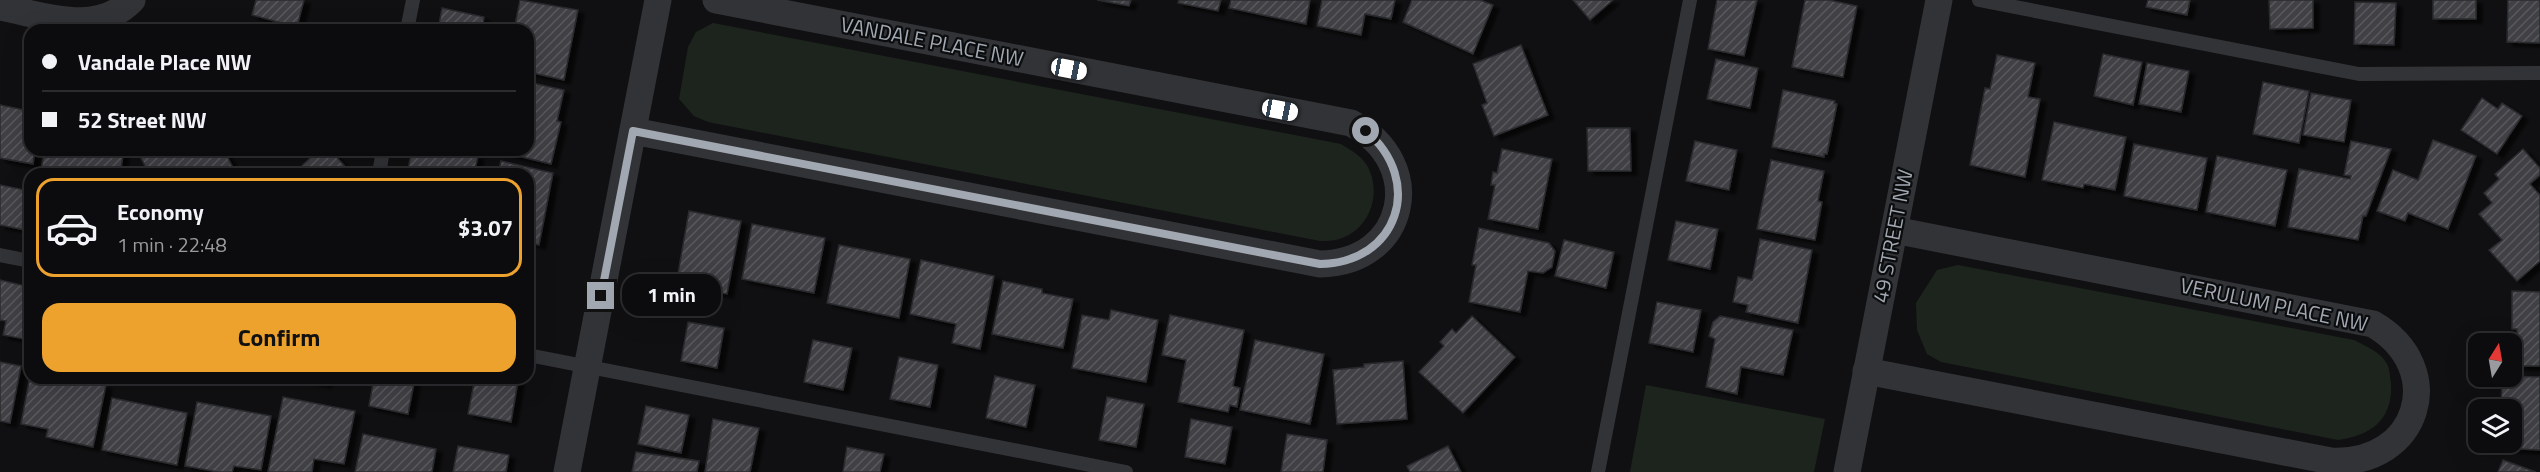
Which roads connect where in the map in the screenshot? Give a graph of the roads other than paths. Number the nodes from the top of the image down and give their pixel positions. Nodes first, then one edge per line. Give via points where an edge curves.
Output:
1 (132, 0) edge
2 (413, 0) edge
3 (658, 0) edge
4 (716, 0) edge
5 (1690, 0) edge
6 (1939, 0) edge
7 (1979, 0) edge
8 (0, 7) edge
9 (408, 24) edge
10 (2540, 73) edge
11 (633, 131) junction
12 (1894, 230) junction
13 (0, 255) edge
14 (24, 260) edge
15 (534, 356) edge
16 (587, 366) junction
17 (1866, 371) junction
18 (567, 472) edge
19 (1126, 472) edge
20 (1598, 472) edge
21 (1847, 472) edge

1 - 8 street via 112,15 79,22
2 - 9 lane
3 - 11 street
4 - 11 street, VANDALE PLACE NW via 1351,123 1380,143 1390,157 1399,191 1397,208 1386,231 1369,251 1337,264 1320,264
5 - 20 lane
6 - 12 street, 49 STREET NW
7 - 10 lane via 2359,74
11 - 16 street
12 - 17 street, 49 STREET NW
12 - 17 street, VERULUM PLACE NW via 2373,324 2388,333 2411,362 2416,399 2405,430 2394,443 2380,453 2348,462
13 - 14 lane
15 - 16 lane
16 - 18 street
16 - 19 lane
17 - 21 street, 49 STREET NW

